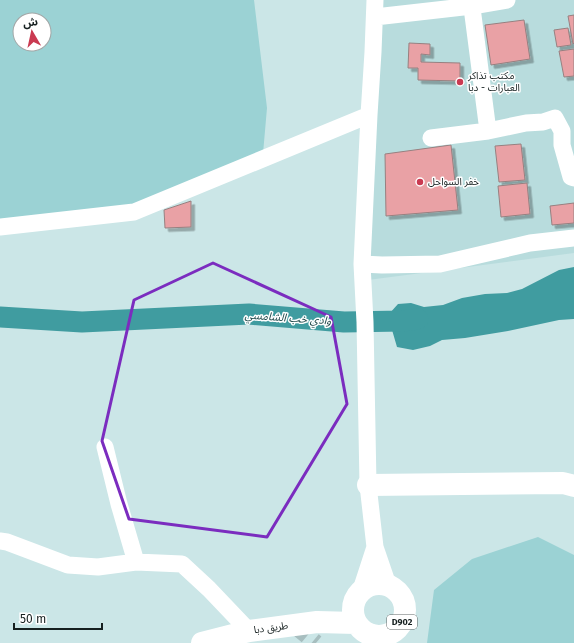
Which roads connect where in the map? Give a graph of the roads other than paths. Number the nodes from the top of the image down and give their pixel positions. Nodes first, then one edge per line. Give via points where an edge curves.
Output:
1 (375, 0) edge
2 (507, 0) edge
3 (471, 3) edge
4 (374, 17) junction
5 (369, 115) junction
6 (488, 131) junction
7 (431, 138) dead end
8 (574, 178) edge
9 (0, 227) edge
10 (574, 238) edge
11 (362, 264) junction
12 (105, 447) dead end
13 (368, 485) junction
14 (574, 486) edge
15 (0, 541) edge
16 (375, 547) junction
17 (136, 562) junction
18 (388, 585) junction
19 (357, 607) junction
20 (249, 632) junction
21 (384, 639) edge
22 (202, 643) edge

1 - 4 street
2 - 3 street
3 - 4 street
3 - 6 street
4 - 5 street
5 - 9 street via 134,212
5 - 11 street
6 - 7 street
6 - 8 street via 555,118 562,131 562,145 571,177
10 - 11 street via 530,243 440,264
11 - 13 street
12 - 17 street
13 - 14 main road via 563,483
13 - 16 street
15 - 17 street via 68,565 98,567
16 - 18 street
16 - 19 street
17 - 20 street via 182,564
18 - 19 main road via 374,584 367,587
18 - 21 main road, D902 via 400,594 405,615 398,628
19 - 20 main road, طريق دبا via 317,622
19 - 21 main road, D902 via 364,632
20 - 22 main road, طريق دبا

